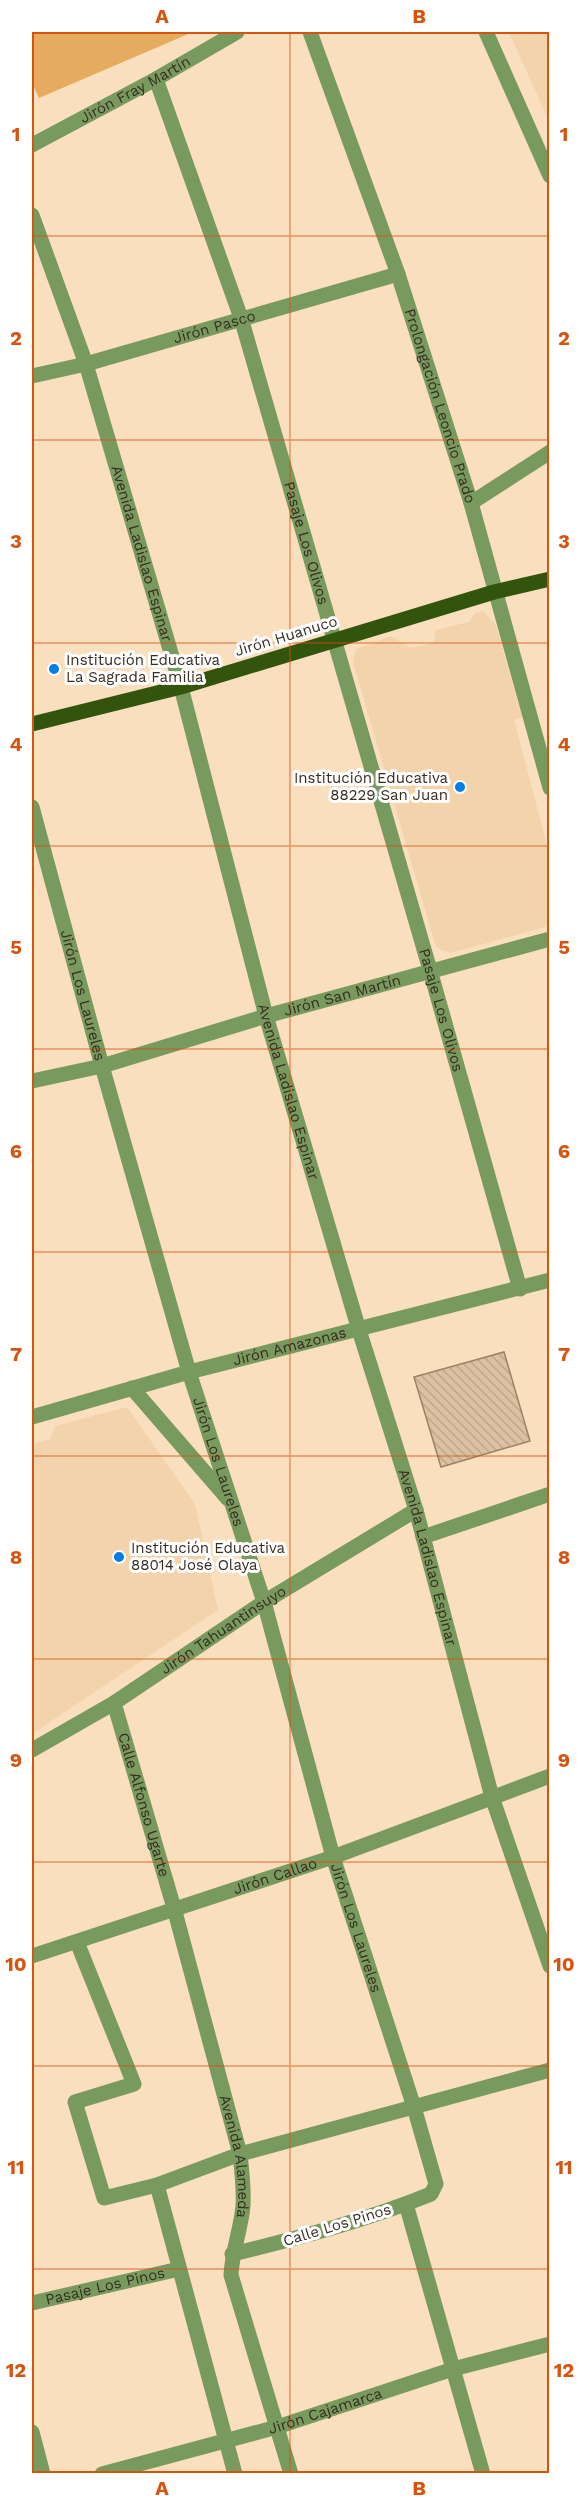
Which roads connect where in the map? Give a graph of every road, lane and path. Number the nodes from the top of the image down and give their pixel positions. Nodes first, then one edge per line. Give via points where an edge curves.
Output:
1 (237, 32) edge
2 (310, 32) edge
3 (486, 32) edge
4 (156, 79) junction
5 (32, 145) edge
6 (549, 176) edge
7 (32, 215) edge
8 (398, 274) junction
9 (241, 318) junction
10 (86, 363) junction
11 (32, 376) edge
12 (549, 452) edge
13 (471, 503) junction
14 (549, 579) edge
15 (494, 592) junction
16 (335, 640) junction
17 (181, 687) junction
18 (32, 724) edge
19 (549, 788) edge
20 (32, 807) edge
21 (549, 939) edge
22 (430, 970) junction
23 (266, 1016) junction
24 (102, 1066) junction
25 (32, 1081) edge
26 (549, 1280) edge
27 (520, 1289) junction
28 (359, 1330) junction
29 (189, 1372) junction
30 (132, 1388) junction
31 (32, 1417) edge
32 (549, 1494) edge
33 (232, 1503) junction
34 (416, 1510) junction
35 (423, 1537) junction
36 (264, 1602) junction
37 (114, 1703) junction
38 (32, 1750) edge
39 (549, 1776) edge
40 (492, 1797) junction
41 (333, 1857) junction
42 (174, 1908) junction
43 (77, 1942) junction
44 (32, 1956) edge
45 (549, 1966) edge
46 (549, 2070) edge
47 (414, 2107) junction
48 (240, 2154) junction
49 (436, 2184) joint
50 (157, 2185) junction
51 (406, 2204) junction
52 (232, 2254) junction
53 (179, 2269) junction
54 (32, 2303) edge
55 (549, 2344) edge
56 (453, 2369) junction
57 (277, 2427) junction
58 (32, 2432) edge
59 (226, 2440) junction
60 (43, 2474) edge
61 (102, 2474) edge
62 (235, 2474) edge
63 (291, 2474) edge
64 (483, 2474) edge

1 - 4 street, Jirón Fray Martín
2 - 8 street, Prolongación Leoncio Prado
3 - 6 street
4 - 5 street, Jirón Fray Martín
4 - 9 street, Pasaje Los Olivos
7 - 10 street, Avenida Ladislao Espinar
8 - 9 street, Jirón Pasco
8 - 13 street, Prolongación Leoncio Prado
9 - 10 street, Jirón Pasco
9 - 16 street, Pasaje Los Olivos
10 - 11 street, Jirón Pasco
10 - 17 street, Avenida Ladislao Espinar
12 - 13 street
13 - 15 street, Prolongación Leoncio Prado
14 - 15 main road, Jirón Huanuco
15 - 16 main road, Jirón Huanuco
15 - 19 street, Prolongación Leoncio Prado
16 - 17 main road, Jirón Huanuco
16 - 22 street, Pasaje Los Olivos
17 - 18 main road, Jirón Huanuco
17 - 23 street, Avenida Ladislao Espinar
20 - 24 street, Jirón Los Laureles
21 - 22 street, Jirón San Martín
22 - 23 street, Jirón San Martín
22 - 27 street, Pasaje Los Olivos
23 - 24 street, Jirón San Martín
23 - 28 street, Avenida Ladislao Espinar
24 - 25 street, Jirón San Martín
24 - 29 street, Jirón Los Laureles
26 - 27 street, Jirón Amazonas
27 - 28 street, Jirón Amazonas
28 - 29 street, Jirón Amazonas
28 - 34 street, Avenida Ladislao Espinar
29 - 30 street, Jirón Amazonas
29 - 33 street, Jirón Los Laureles
30 - 31 street, Jirón Amazonas
30 - 33 street
32 - 35 street
33 - 36 street, Jirón Los Laureles
34 - 35 street, Avenida Ladislao Espinar
34 - 36 street, Jirón Tahuantinsuyo
35 - 40 street, Avenida Ladislao Espinar
36 - 37 street, Jirón Tahuantinsuyo
36 - 41 street, Jirón Los Laureles
37 - 38 street, Jirón Tahuantinsuyo
37 - 42 street, Calle Alfonso Ugarte
39 - 40 street, Jirón Callao
40 - 41 street, Jirón Callao
40 - 45 street, Avenida Ladislao Espinar
41 - 42 street, Jirón Callao
41 - 47 street, Jirón Los Laureles
42 - 43 street, Jirón Callao
42 - 48 street, Avenida Alameda
43 - 44 street, Jirón Callao
43 - 50 street via 134,2084 75,2102 104,2198
46 - 47 street
47 - 48 street
47 - 49 street, Jirón Los Laureles
48 - 50 street
48 - 52 street, Avenida Alameda via 243,2208
49 - 51 street, Calle Los Pinos via 431,2194
50 - 53 street
51 - 52 street, Calle Los Pinos
51 - 56 street
52 - 57 street, Avenida Alameda via 231,2275
53 - 54 street, Pasaje Los Pinos
53 - 59 street
55 - 56 street, Jirón Cajamarca
56 - 57 street, Jirón Cajamarca
56 - 64 street
57 - 59 street, Jirón Cajamarca
57 - 63 street, Avenida Alameda
58 - 60 street
59 - 61 street, Jirón Cajamarca
59 - 62 street

